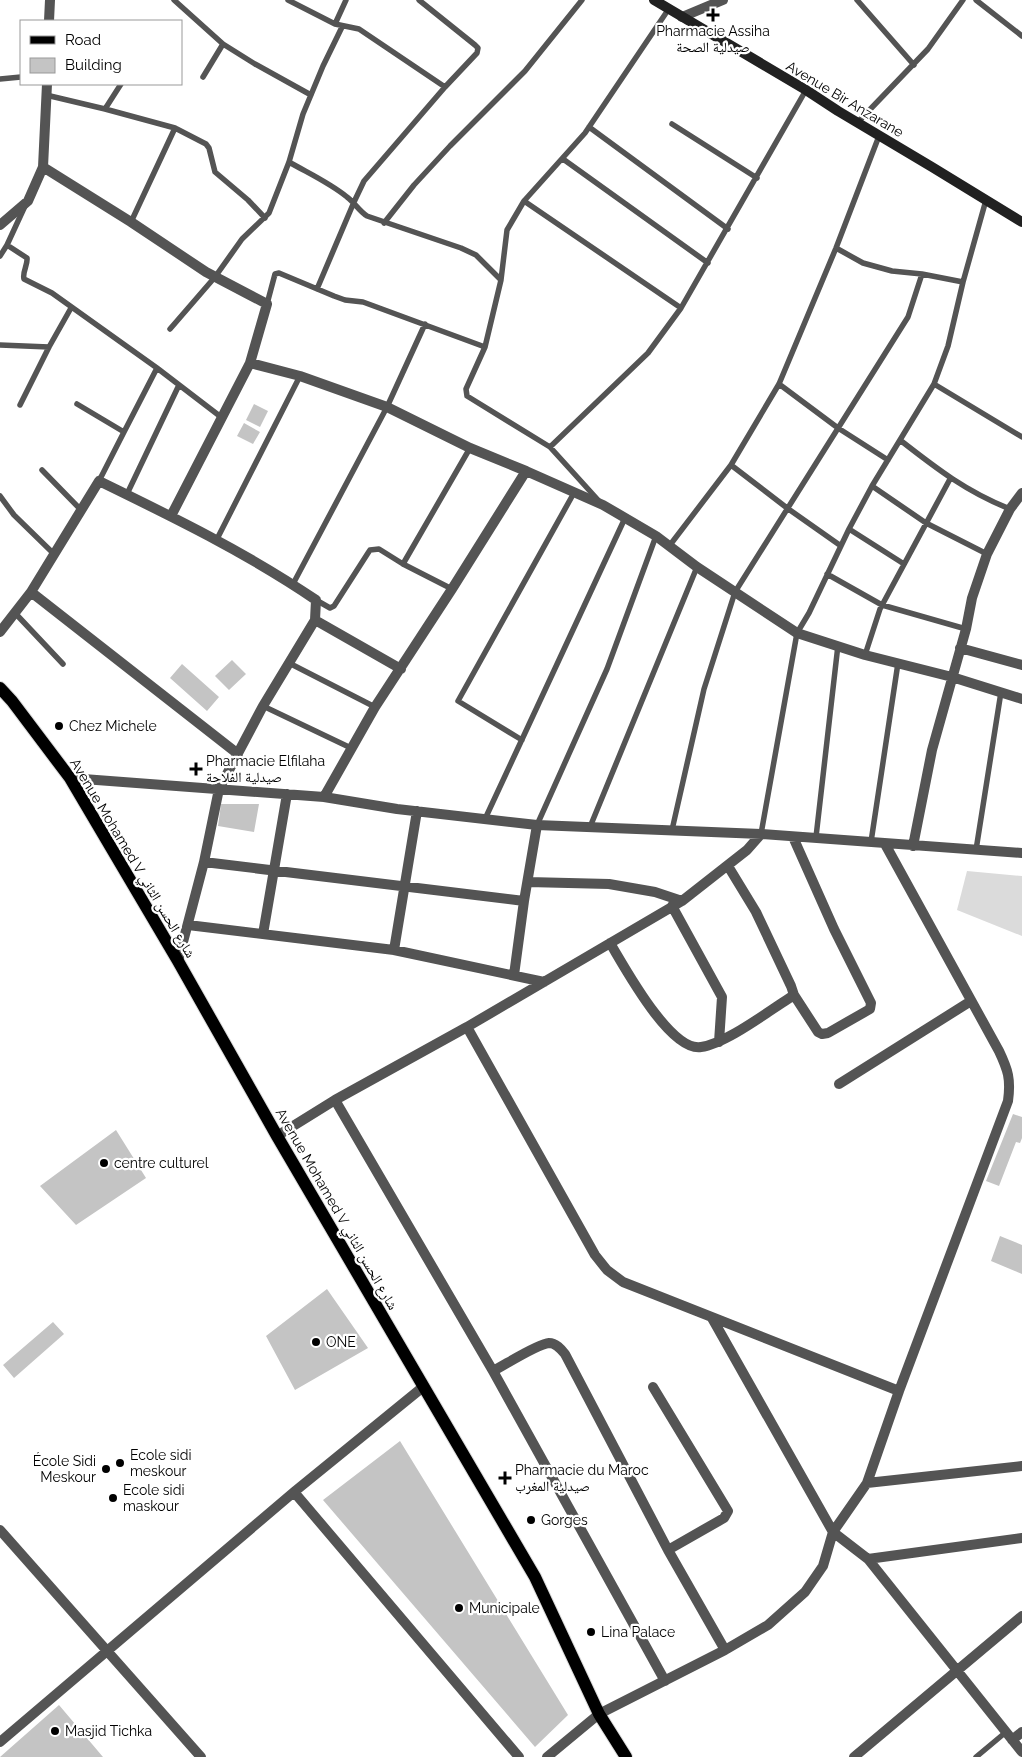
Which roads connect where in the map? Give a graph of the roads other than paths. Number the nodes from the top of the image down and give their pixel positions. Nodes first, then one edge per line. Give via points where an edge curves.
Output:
1 (50, 0) edge
2 (174, 0) edge
3 (288, 0) edge
4 (346, 0) edge
5 (419, 0) edge
6 (582, 0) edge
7 (654, 0) edge
8 (723, 0) edge
9 (857, 0) edge
10 (963, 0) edge
11 (976, 0) edge
12 (668, 10) junction
13 (682, 17) junction
14 (49, 20) edge
15 (335, 24) junction
16 (342, 27) junction
17 (1022, 36) edge
18 (223, 44) junction
19 (914, 65) junction
20 (20, 77) edge
21 (203, 77) dead end
22 (0, 79) edge
23 (47, 85) edge
24 (120, 85) edge
25 (444, 88) junction
26 (806, 90) junction
27 (46, 95) junction
28 (311, 95) junction
29 (105, 109) junction
30 (857, 123) junction
31 (672, 124) dead end
32 (589, 127) junction
33 (175, 128) junction
34 (879, 136) junction
35 (563, 159) junction
36 (289, 162) junction
37 (43, 167) junction
38 (757, 178) junction
39 (986, 200) junction
40 (28, 201) junction
41 (524, 201) junction
42 (354, 202) junction
43 (265, 218) junction
44 (130, 222) junction
45 (1022, 222) edge
46 (384, 223) junction
47 (0, 224) edge
48 (728, 229) junction
49 (7, 245) junction
50 (836, 248) junction
51 (0, 256) edge
52 (708, 262) junction
53 (922, 274) junction
54 (216, 277) junction
55 (501, 280) junction
56 (963, 282) junction
57 (317, 289) junction
58 (267, 304) junction
59 (71, 308) junction
60 (681, 308) junction
61 (425, 324) junction
62 (170, 329) dead end
63 (0, 345) edge
64 (49, 347) junction
65 (485, 347) junction
66 (250, 363) junction
67 (157, 368) junction
68 (300, 376) junction
69 (779, 384) junction
70 (934, 384) junction
71 (179, 385) junction
72 (77, 404) dead end
73 (20, 405) dead end
74 (387, 408) junction
75 (221, 417) junction
76 (838, 428) junction
77 (124, 432) junction
78 (1022, 437) edge
79 (900, 440) junction
80 (550, 447) junction
81 (470, 448) junction
82 (888, 460) junction
83 (730, 465) junction
84 (42, 470) dead end
85 (526, 470) junction
86 (950, 479) junction
87 (99, 481) junction
88 (872, 486) junction
89 (575, 491) junction
90 (1022, 493) edge
91 (127, 494) junction
92 (0, 496) edge
93 (603, 505) junction
94 (787, 508) junction
95 (1010, 509) junction
96 (81, 510) junction
97 (171, 516) junction
98 (625, 518) junction
99 (926, 523) junction
100 (849, 529) junction
101 (656, 536) junction
102 (217, 539) junction
103 (670, 545) junction
104 (841, 546) junction
105 (54, 554) junction
106 (987, 554) junction
107 (403, 564) junction
108 (904, 564) junction
109 (697, 567) junction
110 (827, 574) junction
111 (293, 584) junction
112 (452, 589) junction
113 (31, 592) junction
114 (735, 592) junction
115 (316, 600) junction
116 (882, 605) junction
117 (15, 613) junction
118 (315, 620) junction
119 (966, 629) junction
120 (0, 632) edge
121 (797, 633) junction
122 (838, 645) junction
123 (960, 648) junction
124 (865, 655) junction
125 (289, 663) junction
126 (898, 663) junction
127 (63, 664) dead end
128 (1022, 665) edge
129 (401, 669) junction
130 (952, 677) junction
131 (0, 688) edge
132 (1001, 692) junction
133 (1022, 698) edge
134 (263, 706) junction
135 (375, 707) junction
136 (522, 740) junction
137 (351, 748) junction
138 (238, 754) junction
139 (70, 778) junction
140 (219, 789) junction
141 (287, 794) junction
142 (324, 797) junction
143 (417, 811) junction
144 (485, 819) junction
145 (537, 825) junction
146 (590, 827) junction
147 (672, 830) junction
148 (761, 834) junction
149 (793, 836) junction
150 (816, 837) junction
151 (871, 842) junction
152 (885, 844) junction
153 (913, 846) junction
154 (976, 850) junction
155 (1022, 853) edge
156 (204, 862) junction
157 (728, 866) junction
158 (274, 870) junction
159 (528, 882) junction
160 (404, 887) junction
161 (524, 901) junction
162 (682, 901) junction
163 (672, 906) junction
164 (188, 925) junction
165 (263, 934) junction
166 (610, 943) junction
167 (394, 950) junction
168 (178, 961) junction
169 (514, 975) junction
170 (544, 982) junction
171 (794, 995) junction
172 (972, 1001) junction
173 (467, 1027) junction
174 (719, 1042) junction
175 (839, 1084) dead end
176 (335, 1100) junction
177 (277, 1136) junction
178 (712, 1318) junction
179 (493, 1371) junction
180 (424, 1387) junction
181 (653, 1387) dead end
182 (899, 1391) junction
183 (1022, 1466) edge
184 (867, 1483) junction
185 (294, 1492) junction
186 (0, 1530) edge
187 (833, 1532) junction
188 (1022, 1538) edge
189 (668, 1550) junction
190 (868, 1559) junction
191 (1022, 1616) edge
192 (106, 1650) junction
193 (725, 1650) junction
194 (956, 1669) junction
195 (666, 1681) junction
196 (599, 1714) junction
197 (1022, 1732) edge
198 (1009, 1736) junction
199 (0, 1742) edge
200 (1022, 1752) edge
201 (201, 1757) edge
202 (519, 1757) edge
203 (547, 1757) edge
204 (626, 1757) edge
205 (854, 1757) edge
206 (976, 1757) edge

1 - 14 street
2 - 18 lane
3 - 15 lane
4 - 15 lane
5 - 25 lane via 478,48
6 - 46 lane via 525,71 450,146
7 - 12 street, Avenue Bir Anzarane
8 - 13 street
9 - 19 lane
10 - 19 lane
11 - 17 lane
12 - 13 street, Avenue Bir Anzarane
12 - 32 lane
13 - 26 street, Avenue Bir Anzarane
15 - 16 lane
16 - 25 lane via 359,29
16 - 28 lane
18 - 21 lane
18 - 28 lane
19 - 30 lane
20 - 22 lane
23 - 27 street
24 - 29 lane
25 - 42 lane via 364,181
26 - 30 street, Avenue Bir Anzarane
26 - 38 lane
27 - 29 lane
27 - 37 street
28 - 36 lane
29 - 33 lane
30 - 34 street, Avenue Bir Anzarane
31 - 38 lane
32 - 35 lane
32 - 48 lane
33 - 43 lane via 206,144 215,172
33 - 44 lane
34 - 39 street, Avenue Bir Anzarane
34 - 50 lane
35 - 41 lane
35 - 52 lane
36 - 42 lane
36 - 43 lane
37 - 40 street
37 - 44 street
38 - 48 lane
39 - 45 street, Avenue Bir Anzarane
39 - 56 lane
40 - 47 street
40 - 49 lane
41 - 55 lane via 506,230
41 - 60 lane
42 - 46 lane via 361,213
42 - 57 lane
43 - 54 lane via 242,239
44 - 54 street
46 - 55 lane via 476,255
48 - 52 lane
49 - 51 lane
49 - 59 lane via 27,258 24,279 52,293
50 - 53 lane via 863,263 892,271
50 - 69 lane
52 - 60 lane
53 - 56 lane
53 - 76 lane via 908,317
54 - 58 street
54 - 62 lane
55 - 65 lane
56 - 70 lane via 948,346
57 - 58 lane via 277,273
57 - 61 lane
58 - 66 street
59 - 64 lane
59 - 67 lane
60 - 80 lane via 648,353
61 - 65 lane
61 - 74 lane
63 - 64 lane
64 - 73 lane
65 - 80 lane via 466,389 467,396
66 - 68 street
66 - 75 street
67 - 71 lane
67 - 77 lane
68 - 74 street
68 - 102 lane
69 - 76 lane
69 - 83 lane
70 - 78 lane
70 - 79 lane
71 - 75 lane
71 - 91 lane
72 - 77 lane
74 - 81 street
74 - 111 lane
75 - 97 street
76 - 82 lane
76 - 94 lane
77 - 87 lane
79 - 82 lane
79 - 86 lane
80 - 93 lane
81 - 85 street
81 - 107 lane
82 - 88 lane
83 - 94 lane
83 - 103 lane
84 - 96 lane
85 - 89 street
85 - 112 street
86 - 95 lane
86 - 99 lane
87 - 91 street
87 - 96 street
88 - 99 lane
88 - 100 lane
89 - 93 street
89 - 136 lane via 458,701
90 - 95 street
91 - 97 street
92 - 105 lane via 14,516
93 - 98 street
94 - 104 lane
94 - 114 lane
95 - 106 street
96 - 105 street
97 - 102 street
98 - 101 street
98 - 136 lane
99 - 106 lane
99 - 108 lane
100 - 104 lane
100 - 108 lane
101 - 103 street
101 - 145 lane via 607,669
102 - 111 street
103 - 109 street
104 - 110 lane
105 - 113 street
106 - 119 street via 972,598
107 - 112 lane
107 - 115 lane via 380,549 370,550 334,606 327,607
108 - 116 lane
109 - 114 street
109 - 146 lane
110 - 116 lane
110 - 121 lane
111 - 115 street
112 - 129 street
113 - 117 street
113 - 138 street
114 - 121 street
114 - 147 lane via 704,689
115 - 118 street
116 - 119 lane
116 - 124 lane
117 - 120 street
117 - 127 lane
118 - 125 street
118 - 129 street
119 - 123 street
121 - 122 street
121 - 148 lane
122 - 124 street
122 - 150 lane
123 - 128 street
123 - 130 street
124 - 126 street
125 - 134 street
125 - 135 lane
126 - 130 street
126 - 151 lane
129 - 135 street
130 - 132 street
130 - 153 street via 932,750
131 - 139 main road, Avenue Mohamed V شارع الحسن الثاني
132 - 133 street
132 - 154 lane
134 - 137 lane
134 - 138 street
135 - 137 street
136 - 144 lane
137 - 142 street
138 - 140 street
139 - 140 street
139 - 168 main road, Avenue Mohamed V شارع الحسن الثاني
140 - 141 street
140 - 156 street
141 - 142 street
141 - 158 street
142 - 143 street
143 - 144 street
143 - 160 street
144 - 145 street
145 - 146 street
145 - 159 street
146 - 147 street
147 - 148 street
148 - 149 street
148 - 157 street
149 - 150 street
149 - 171 street via 834,930 871,1003 870,1009 822,1034
150 - 151 street
151 - 152 street
152 - 153 street
152 - 172 street
153 - 154 street
154 - 155 street
156 - 158 street
156 - 164 street
157 - 162 street
157 - 171 street via 756,912
158 - 160 street
158 - 165 street
159 - 161 street
159 - 162 street via 609,884 655,892
160 - 161 street
160 - 167 street
161 - 169 street
162 - 163 street
163 - 166 street
163 - 174 street via 722,997
164 - 165 street
164 - 168 street
165 - 167 street
166 - 170 street
166 - 174 street via 654,1012 678,1040 699,1048
167 - 169 street
168 - 177 main road, Avenue Mohamed V شارع الحسن الثاني
169 - 170 street
170 - 173 street
171 - 174 street
172 - 175 street
172 - 182 street via 1008,1069 1008,1101
173 - 176 street
173 - 178 street via 594,1255 623,1282
176 - 177 street
176 - 179 street
177 - 180 main road, Avenue Mohamed V شارع الحسن الثاني
178 - 182 street
178 - 187 street
179 - 189 street via 542,1345 551,1342 558,1346
179 - 195 street
180 - 185 street
180 - 196 main road, Avenue Mohamed V شارع الحسن الثاني via 535,1578
181 - 189 street via 728,1511 724,1518
182 - 184 street
183 - 184 street
184 - 187 street
185 - 192 street
185 - 202 street
186 - 192 street
187 - 190 street
187 - 193 street via 823,1566 805,1592 768,1625
188 - 190 street
189 - 193 street
190 - 194 street
191 - 194 street
192 - 199 street
192 - 201 street
193 - 195 street
194 - 198 street
194 - 205 street
195 - 196 street
196 - 203 street
196 - 204 main road, Avenue Mohamed V شارع الحسن الثاني
197 - 198 street
198 - 200 street
198 - 206 lane

